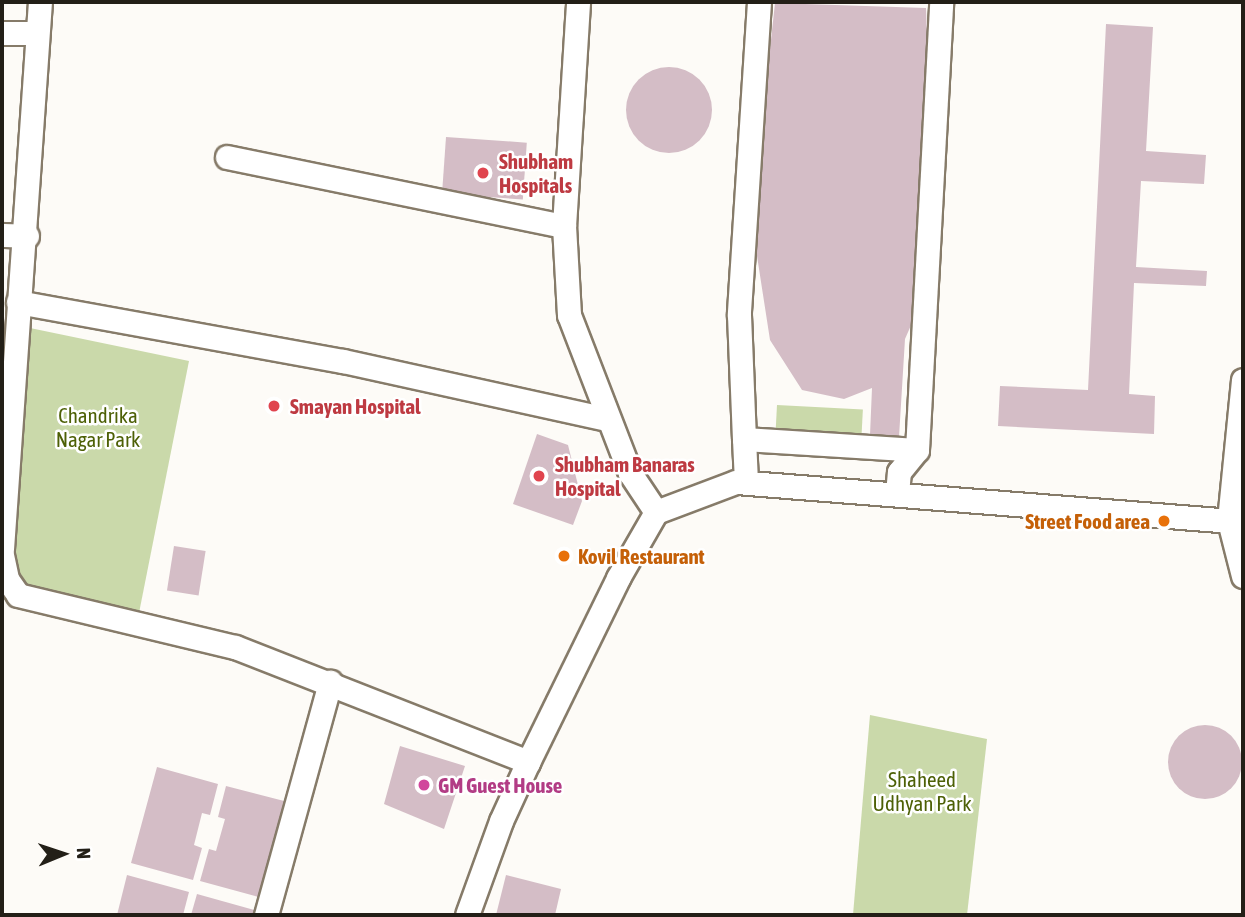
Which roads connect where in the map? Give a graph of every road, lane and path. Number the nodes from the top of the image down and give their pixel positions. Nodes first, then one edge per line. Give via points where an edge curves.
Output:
1 (40, 2) edge
2 (578, 2) edge
3 (759, 2) edge
4 (941, 2) edge
5 (2, 33) edge
6 (35, 33) junction
7 (227, 157) dead end
8 (564, 226) junction
9 (2, 235) edge
10 (27, 236) junction
11 (18, 302) junction
12 (1243, 380) edge
13 (606, 419) junction
14 (744, 439) junction
15 (6, 446) edge
16 (917, 450) junction
17 (746, 482) junction
18 (897, 494) junction
19 (656, 512) junction
20 (1230, 521) junction
21 (2, 552) edge
22 (1243, 576) edge
23 (2, 598) edge
24 (25, 598) junction
25 (330, 682) junction
26 (528, 762) junction
27 (266, 915) edge
28 (467, 915) edge

1 - 6 street
2 - 8 street
3 - 14 street via 739,315
4 - 16 street
5 - 6 street
6 - 10 street
7 - 8 street
8 - 13 street via 569,315
9 - 10 street
10 - 11 street
11 - 13 street via 343,362
11 - 15 street
12 - 20 street
13 - 19 street via 630,474
14 - 16 street
14 - 17 street
15 - 21 street
16 - 18 street via 899,472
17 - 18 street
17 - 19 street
18 - 20 street
19 - 26 street via 618,578
20 - 22 street
21 - 24 street via 7,579
23 - 24 street
24 - 25 street via 235,647
25 - 26 street
25 - 27 street
26 - 28 street

